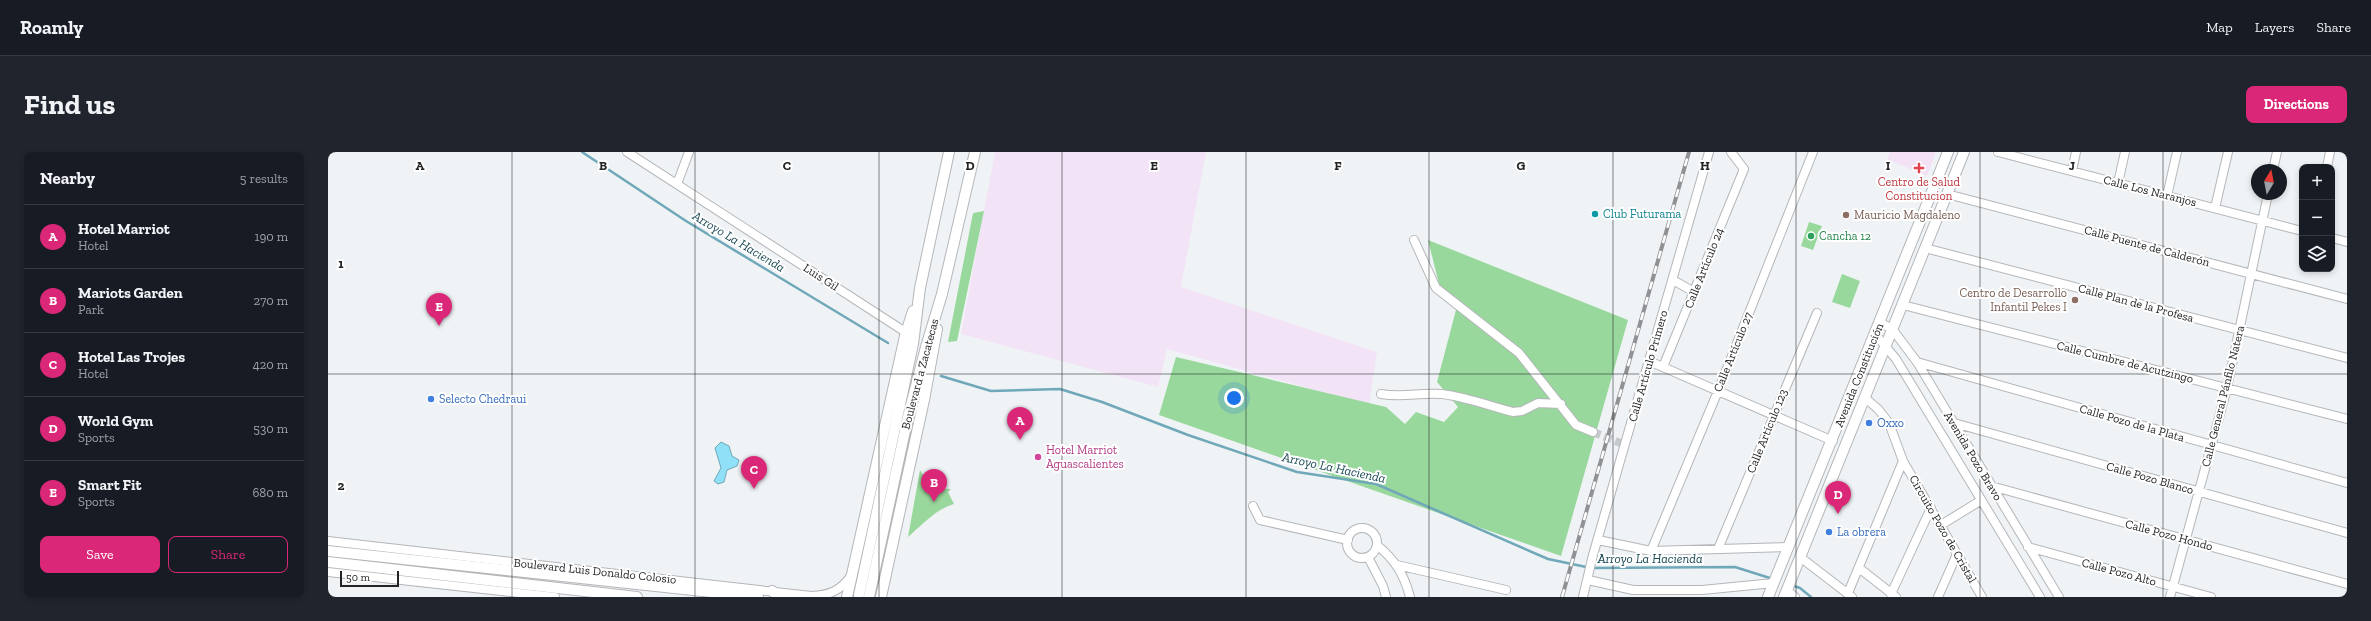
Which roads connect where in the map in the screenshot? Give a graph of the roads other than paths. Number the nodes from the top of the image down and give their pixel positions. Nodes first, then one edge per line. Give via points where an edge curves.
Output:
1 (627, 152) edge
2 (689, 152) edge
3 (949, 152) edge
4 (975, 152) edge
5 (1709, 152) edge
6 (1730, 152) edge
7 (1813, 152) edge
8 (1948, 152) edge
9 (1964, 152) edge
10 (1998, 152) edge
11 (2076, 152) edge
12 (2125, 152) edge
13 (2177, 152) edge
14 (2228, 152) edge
15 (2277, 152) edge
16 (2330, 152) edge
17 (2025, 155) edge
18 (2274, 164) edge
19 (2328, 164) edge
20 (2072, 171) junction
21 (2118, 183) junction
22 (677, 184) junction
23 (1947, 194) junction
24 (2167, 196) junction
25 (2267, 200) edge
26 (2215, 208) junction
27 (2263, 220) junction
28 (2299, 230) edge
29 (2335, 239) edge
30 (1414, 240) dead end
31 (2347, 242) edge
32 (1925, 248) junction
33 (2251, 274) junction
34 (1672, 280) junction
35 (1694, 292) junction
36 (942, 294) junction
37 (2347, 299) edge
38 (1903, 305) junction
39 (1817, 313) dead end
40 (1880, 322) junction
41 (1893, 330) junction
42 (2239, 330) junction
43 (910, 335) junction
44 (1876, 335) junction
45 (1886, 345) junction
46 (2347, 358) edge
47 (1649, 361) junction
48 (1917, 362) junction
49 (1663, 367) junction
50 (2227, 388) junction
51 (1718, 391) junction
52 (1381, 394) dead end
53 (1865, 398) junction
54 (1561, 404) junction
55 (1773, 415) junction
56 (2347, 419) edge
57 (1954, 423) junction
58 (1594, 432) tunnel mouth
59 (1833, 441) junction
60 (2211, 445) junction
61 (1903, 461) junction
62 (2347, 482) edge
63 (1991, 486) junction
64 (2199, 491) junction
65 (1980, 501) junction
66 (1253, 506) dead end
67 (1931, 508) junction
68 (1941, 525) junction
69 (2347, 533) edge
70 (1348, 540) junction
71 (1598, 540) junction
72 (2185, 540) junction
73 (328, 541) edge
74 (1377, 545) junction
75 (1789, 547) junction
76 (2028, 547) junction
77 (1718, 549) junction
78 (328, 551) edge
79 (1651, 551) junction
80 (1957, 554) junction
81 (1368, 557) junction
82 (1799, 560) junction
83 (328, 562) edge
84 (461, 565) junction
85 (1397, 565) junction
86 (364, 566) junction
87 (1859, 568) junction
88 (328, 572) edge
89 (853, 573) junction
90 (1589, 576) junction
91 (680, 581) junction
92 (504, 582) junction
93 (1774, 582) junction
94 (2347, 584) edge
95 (669, 587) junction
96 (2172, 587) junction
97 (1506, 590) dead end
98 (1786, 591) edge
99 (590, 592) junction
100 (1631, 593) edge
101 (776, 594) edge
102 (1700, 594) edge
103 (1850, 595) edge
104 (1894, 595) edge
105 (864, 596) edge
106 (555, 597) edge
107 (577, 597) edge
108 (637, 597) edge
109 (758, 597) edge
110 (847, 597) edge
111 (881, 597) edge
112 (1386, 597) edge
113 (1410, 597) edge
114 (1583, 597) edge
115 (1768, 597) edge
116 (1795, 597) edge
117 (1938, 597) edge
118 (1982, 597) edge
119 (2040, 597) edge
120 (2059, 597) edge
121 (2170, 597) edge
122 (2211, 597) edge

1 - 22 street, Luis Gil
2 - 22 street
3 - 43 main road, Boulevard a Zacatecas
4 - 36 main road, Boulevard a Zacatecas
5 - 34 street, Calle Artículo Primero
6 - 35 street, Calle Artículo 24 via 1744,169
7 - 51 street, Calle Artículo 27
8 - 40 main road, Avenida Constitución
9 - 23 main road, Avenida Constitución
10 - 17 street, Calle Los Naranjos
11 - 20 street
12 - 21 street
13 - 24 street
14 - 26 street
15 - 18 street
16 - 19 street
17 - 20 street, Calle Los Naranjos
20 - 21 street, Calle Los Naranjos
21 - 24 street, Calle Los Naranjos
22 - 43 street, Luis Gil
23 - 32 main road, Avenida Constitución
23 - 33 street, Calle Puente de Calderón
24 - 26 street, Calle Los Naranjos
25 - 27 street, Calle General Pánfilo Natera
26 - 27 street, Calle Los Naranjos
27 - 28 street, Calle Los Naranjos
27 - 33 street, Calle General Pánfilo Natera
29 - 31 street
30 - 54 street via 1436,288 1519,353
32 - 38 main road, Avenida Constitución
32 - 42 street, Calle Plan de la Profesa
33 - 37 street, Calle Puente de Calderón
33 - 42 street, Calle General Pánfilo Natera
34 - 35 street
34 - 47 street, Calle Artículo Primero
35 - 49 street, Calle Artículo 24
36 - 105 main road, Boulevard a Zacatecas via 908,416
36 - 111 main road via 924,400
38 - 41 main road, Avenida Constitución
38 - 50 street, Calle Cumbre de Acutzingo
39 - 55 street, Calle Artículo 123
40 - 41 street, Avenida Pozo Bravo
40 - 44 main road, Avenida Constitución
41 - 45 main road, Avenida Constitución
41 - 48 street, Avenida Pozo Bravo
42 - 46 street, Calle Plan de la Profesa
42 - 50 street, Calle General Pánfilo Natera
43 - 89 main road
43 - 105 main road, Boulevard a Zacatecas
44 - 45 street, Avenida Pozo Bravo
44 - 59 main road, Avenida Constitución
45 - 53 main road, Avenida Constitución
45 - 65 street, Avenida Pozo Bravo
47 - 49 street
47 - 71 street, Calle Artículo Primero
48 - 57 street, Avenida Pozo Bravo
48 - 60 street, Calle Pozo de la Plata
49 - 51 street
50 - 56 street, Calle Cumbre de Acutzingo
50 - 60 street, Calle General Pánfilo Natera
51 - 55 street
51 - 79 street, Calle Artículo 27
52 - 54 street via 1399,397 1427,393 1444,394 1513,412 1522,412 1538,403
53 - 61 street, Circuito Pozo de Cristal via 1889,423
53 - 82 main road, Avenida Constitución
54 - 58 street via 1576,425
55 - 59 street
55 - 77 street, Calle Artículo 123
57 - 63 street, Avenida Pozo Bravo
57 - 64 street, Calle Pozo Blanco
59 - 75 main road, Avenida Constitución
60 - 62 street, Calle Pozo de la Plata
60 - 64 street, Calle General Pánfilo Natera
61 - 67 street, Circuito Pozo de Cristal
61 - 87 street, Circuito Pozo de Cristal
63 - 72 street, Calle Pozo Hondo
63 - 76 street, Avenida Pozo Bravo
64 - 69 street, Calle Pozo Blanco
64 - 72 street, Calle General Pánfilo Natera
65 - 68 street
65 - 119 street, Avenida Pozo Bravo
66 - 70 street via 1260,520
67 - 68 street, Circuito Pozo de Cristal
67 - 104 street
68 - 80 street, Circuito Pozo de Cristal
70 - 74 street via 1353,532 1362,529 1372,532
70 - 81 street via 1350,553 1358,558
71 - 79 street
71 - 90 street, Calle Artículo Primero
72 - 94 street, Calle Pozo Hondo
72 - 96 street, Calle General Pánfilo Natera
73 - 91 street, Boulevard Luis Donaldo Colosio
74 - 81 street
74 - 85 street
75 - 77 street
75 - 93 main road, Avenida Constitución
76 - 96 street, Calle Pozo Alto
76 - 120 street, Avenida Pozo Bravo
77 - 79 street
78 - 84 main road, Boulevard Luis Donaldo Colosio
80 - 117 street
80 - 118 street, Circuito Pozo de Cristal
81 - 112 street
82 - 98 main road, Avenida Constitución
82 - 103 street
83 - 86 main road, Boulevard Luis Donaldo Colosio
84 - 86 main road via 440,568 390,562
84 - 92 main road via 468,570
84 - 95 main road, Boulevard Luis Donaldo Colosio
85 - 97 street
85 - 113 street via 1403,574
86 - 92 main road, Boulevard Luis Donaldo Colosio
87 - 103 street, Circuito Pozo de Cristal
87 - 104 street
88 - 106 street
89 - 101 street, Boulevard Luis Donaldo Colosio via 840,590 824,596
89 - 110 main road
90 - 100 street
90 - 114 street, Calle Artículo Primero
91 - 95 main road
91 - 101 street, Boulevard Luis Donaldo Colosio
92 - 99 main road, Boulevard Luis Donaldo Colosio
93 - 102 street
93 - 115 main road, Avenida Constitución
95 - 109 main road, Boulevard Luis Donaldo Colosio
96 - 121 street, Calle General Pánfilo Natera
96 - 122 street, Calle Pozo Alto
98 - 116 street
99 - 107 main road
99 - 108 main road, Boulevard Luis Donaldo Colosio
100 - 102 street

